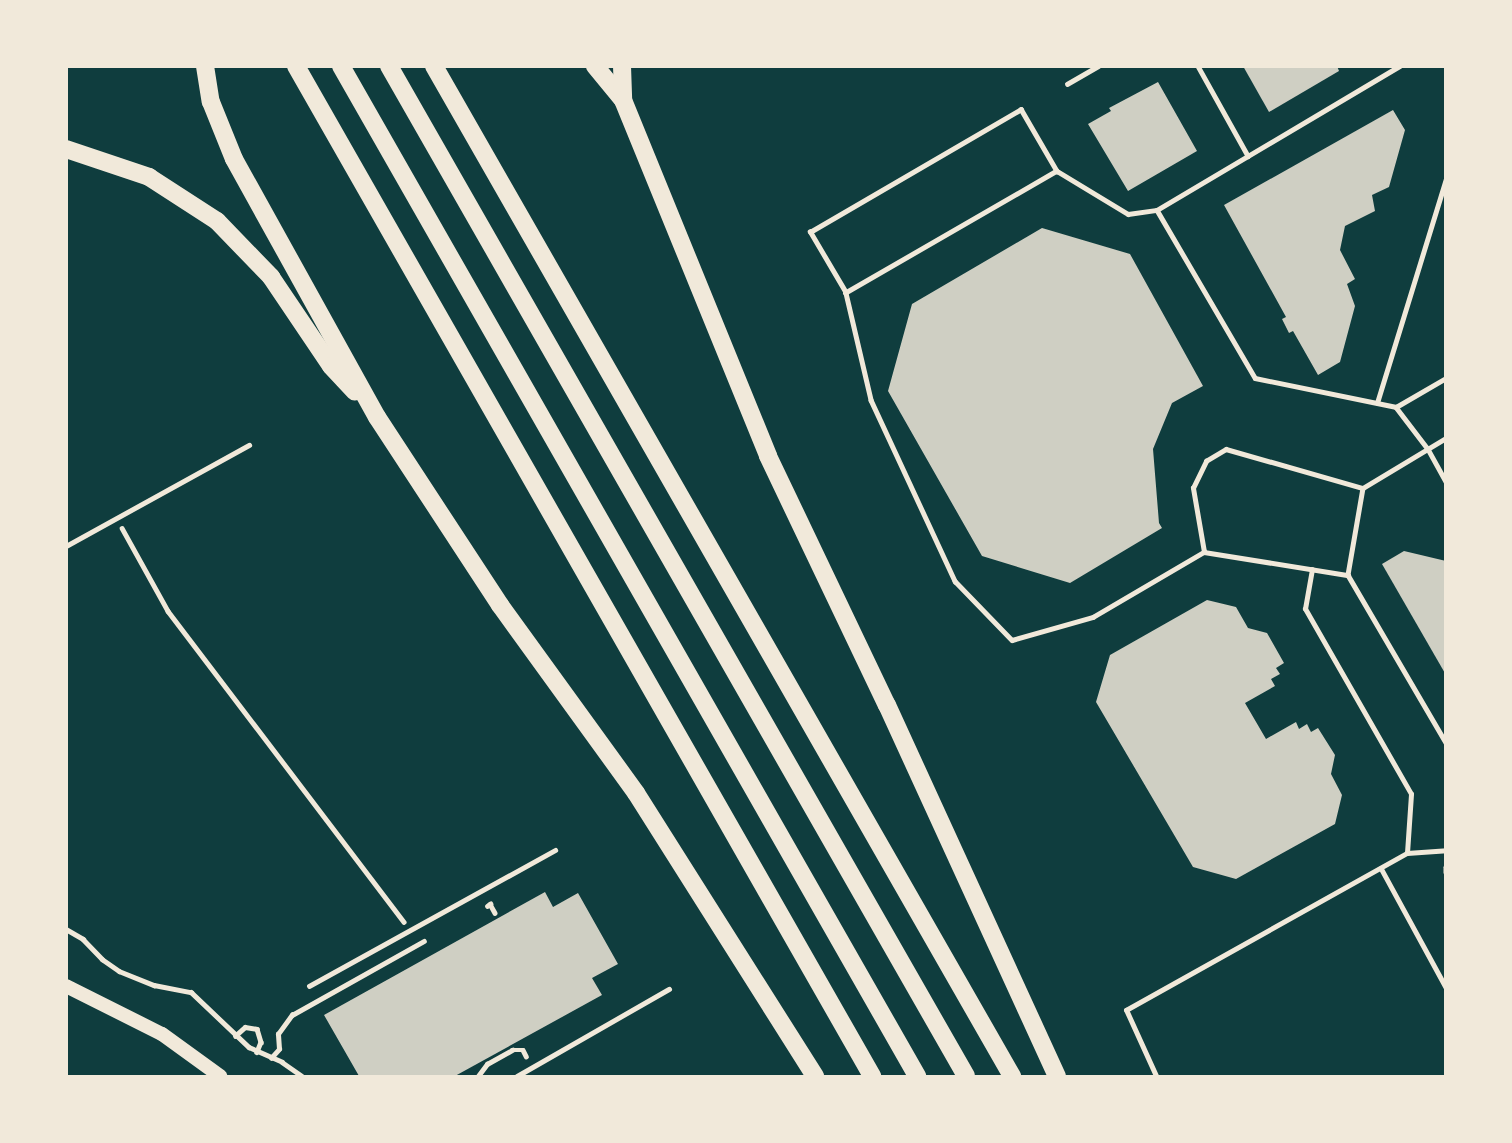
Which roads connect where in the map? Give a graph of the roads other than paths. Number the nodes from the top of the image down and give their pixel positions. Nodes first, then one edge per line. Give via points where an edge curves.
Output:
1 (205, 66) edge
2 (296, 66) edge
3 (341, 66) edge
4 (389, 66) edge
5 (434, 66) edge
6 (446, 66) edge
7 (595, 66) edge
8 (622, 66) edge
9 (1098, 66) edge
10 (1198, 66) edge
11 (1399, 66) edge
12 (1067, 84) dead end
13 (623, 100) junction
14 (463, 117) junction
15 (66, 149) edge
16 (1248, 156) junction
17 (1057, 171) junction
18 (1446, 179) edge
19 (1157, 210) junction
20 (846, 293) junction
21 (1446, 377) edge
22 (1377, 403) junction
23 (1396, 407) junction
24 (377, 416) junction
25 (1446, 438) edge
26 (248, 445) dead end
27 (1428, 449) junction
28 (1446, 481) edge
29 (1363, 488) junction
30 (66, 546) edge
31 (1203, 552) junction
32 (1312, 570) junction
33 (1348, 575) junction
34 (1446, 743) edge
35 (555, 850) dead end
36 (1446, 850) edge
37 (1407, 853) junction
38 (1381, 868) junction
39 (66, 986) edge
40 (309, 986) dead end
41 (1446, 987) edge
42 (669, 989) dead end
43 (220, 1076) edge
44 (517, 1076) edge
45 (816, 1076) edge
46 (872, 1076) edge
47 (917, 1076) edge
48 (966, 1076) edge
49 (1012, 1076) edge
50 (1057, 1076) edge
51 (1156, 1076) edge

1 - 24 highway via 211,102 233,159
2 - 46 highway
3 - 47 highway
4 - 48 highway
5 - 14 highway
6 - 14 highway
7 - 13 highway
8 - 13 highway
9 - 12 lane
10 - 16 lane
11 - 16 lane
13 - 50 highway via 768,456
14 - 49 highway
15 - 24 highway via 149,177 217,221 271,277 331,366
16 - 19 lane
17 - 19 lane via 1128,214
17 - 20 lane
17 - 20 lane via 1021,109 810,232
18 - 22 lane
19 - 22 lane via 1255,377
20 - 31 lane via 871,400 955,581 1013,640 1093,617
21 - 23 lane
22 - 23 lane
23 - 27 lane
24 - 45 highway via 500,605 636,793
25 - 27 lane
26 - 30 lane
27 - 28 lane
27 - 29 lane
29 - 31 lane via 1227,449 1206,461 1193,488
29 - 33 lane
31 - 32 lane
32 - 33 lane
32 - 37 lane via 1305,609 1411,794
33 - 34 lane
35 - 40 lane
36 - 37 lane
37 - 38 lane
38 - 41 lane
38 - 51 lane via 1126,1010
39 - 43 main road via 162,1034
42 - 44 lane

